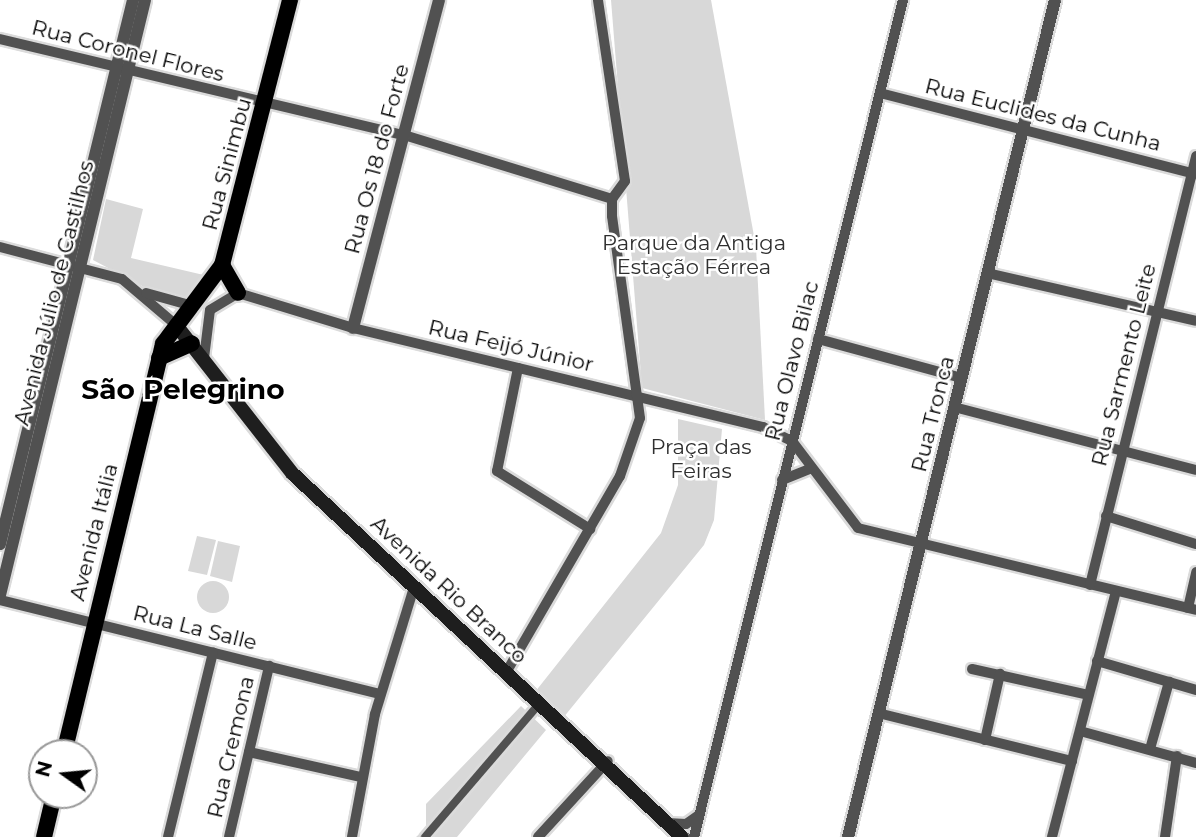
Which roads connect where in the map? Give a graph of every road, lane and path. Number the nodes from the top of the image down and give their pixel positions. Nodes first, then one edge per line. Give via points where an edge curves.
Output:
1 (133, 0) edge
2 (145, 0) edge
3 (290, 0) edge
4 (439, 0) edge
5 (598, 0) edge
6 (903, 0) edge
7 (1055, 0) edge
8 (0, 39) edge
9 (122, 71) junction
10 (880, 93) junction
11 (264, 104) junction
12 (1023, 130) junction
13 (404, 135) junction
14 (1196, 156) edge
15 (1194, 174) edge
16 (612, 199) junction
17 (1, 247) edge
18 (0, 260) edge
19 (74, 265) junction
20 (222, 265) junction
21 (987, 273) junction
22 (144, 292) junction
23 (238, 293) junction
24 (193, 306) junction
25 (1158, 311) junction
26 (1196, 321) edge
27 (176, 325) junction
28 (353, 328) junction
29 (818, 339) junction
30 (192, 343) junction
31 (159, 358) junction
32 (204, 358) junction
33 (518, 368) junction
34 (962, 378) junction
35 (635, 395) junction
36 (954, 407) junction
37 (792, 441) junction
38 (1121, 453) junction
39 (812, 468) junction
40 (1196, 470) edge
41 (24, 473) junction
42 (782, 480) junction
43 (1106, 516) junction
44 (590, 529) junction
45 (0, 544) edge
46 (920, 544) junction
47 (1196, 544) edge
48 (5, 554) edge
49 (1196, 572) edge
50 (1090, 585) junction
51 (414, 587) junction
52 (1116, 591) junction
53 (0, 597) edge
54 (1192, 609) edge
55 (93, 623) junction
56 (213, 652) junction
57 (1097, 661) junction
58 (269, 666) junction
59 (972, 669) dead end
60 (507, 671) junction
61 (1000, 674) junction
62 (1169, 682) junction
63 (1196, 690) edge
64 (382, 694) junction
65 (1088, 695) junction
66 (540, 703) junction
67 (877, 713) junction
68 (1080, 732) junction
69 (67, 739) edge
70 (985, 740) junction
71 (1150, 749) junction
72 (249, 752) junction
73 (1177, 756) junction
74 (608, 761) junction
75 (1072, 761) junction
76 (1196, 763) edge
77 (361, 777) junction
78 (51, 809) edge
79 (699, 814) junction
80 (667, 823) junction
81 (44, 837) edge
82 (167, 837) edge
83 (229, 837) edge
84 (352, 837) edge
85 (425, 837) edge
86 (538, 837) edge
87 (682, 837) edge
88 (694, 837) edge
89 (848, 837) edge
90 (1052, 837) edge
91 (1165, 837) edge

1 - 9 street, Avenida Júlio de Castilhos
2 - 9 street, Avenida Júlio de Castilhos
3 - 11 main road, Rua Sinimbu
4 - 13 street, Rua Os 18 do Forte
5 - 16 street via 625,181
6 - 10 street, Rua Olavo Bilac
7 - 12 street, Rua Tronca
8 - 9 street, Rua Coronel Flores
9 - 11 street, Rua Coronel Flores
9 - 19 street, Avenida Júlio de Castilhos
10 - 12 street, Rua Euclides da Cunha
10 - 29 street, Rua Olavo Bilac
11 - 13 street, Rua Coronel Flores
11 - 20 main road, Rua Sinimbu
12 - 15 street, Rua Euclides da Cunha
12 - 21 street, Rua Tronca
13 - 16 street, Rua Coronel Flores
13 - 28 street, Rua Os 18 do Forte
14 - 15 street, Rua Sarmento Leite
15 - 25 street, Rua Sarmento Leite
16 - 35 street
17 - 18 street
17 - 19 street
19 - 22 street
19 - 41 street, Avenida Júlio de Castilhos
20 - 23 main road
20 - 24 main road, Rua Sinimbu
21 - 25 street
21 - 34 street, Rua Tronca
22 - 24 street
22 - 27 street
23 - 28 street, Rua Feijó Júnior
23 - 32 street via 214,305 205,327
24 - 27 main road, Rua Sinimbu
25 - 26 street
25 - 38 street, Rua Sarmento Leite
27 - 30 main road, Avenida Rio Branco
27 - 31 main road, Avenida Itália
28 - 33 street, Rua Feijó Júnior
29 - 34 street
29 - 37 street, Rua Olavo Bilac
30 - 31 main road
30 - 32 main road, Avenida Rio Branco
31 - 55 main road, Avenida Itália
32 - 51 main road, Avenida Rio Branco via 293,474
33 - 35 street, Rua Feijó Júnior
33 - 44 street via 497,471
34 - 36 street, Rua Tronca
35 - 37 street, Rua Feijó Júnior via 762,427
35 - 44 street via 635,440
36 - 38 street
36 - 46 street, Rua Tronca
37 - 39 street, Rua Feijó Júnior
37 - 42 street, Rua Olavo Bilac
38 - 40 street
38 - 43 street, Rua Sarmento Leite
39 - 42 street
39 - 46 street, Rua Feijó Júnior via 859,528
41 - 45 street, Avenida Júlio de Castilhos
41 - 48 street, Avenida Júlio de Castilhos
42 - 79 street, Rua Olavo Bilac
43 - 47 street
43 - 50 street, Rua Sarmento Leite
44 - 60 street
46 - 50 street, Rua Feijó Júnior
46 - 67 street, Rua Tronca
48 - 53 street, Avenida Júlio de Castilhos
49 - 54 street
50 - 52 street, Rua Feijó Júnior
51 - 60 main road, Avenida Rio Branco
51 - 64 street
52 - 54 street, Rua Feijó Júnior
52 - 57 street
53 - 55 street, Rua La Salle
55 - 56 street, Rua La Salle
55 - 69 main road, Avenida Itália
56 - 58 street, Rua La Salle
56 - 82 street
57 - 62 street
57 - 65 street
58 - 64 street, Rua La Salle
58 - 72 street, Rua Cremona
59 - 61 street
60 - 66 main road, Avenida Rio Branco
61 - 65 street
61 - 70 street
62 - 63 street
62 - 71 street
64 - 77 street
65 - 68 street
66 - 74 main road, Avenida Rio Branco
66 - 85 street
67 - 70 street
67 - 89 street, Rua Tronca
68 - 71 street
68 - 75 street
70 - 75 street
71 - 73 street
72 - 77 street
72 - 83 street, Rua Cremona
73 - 76 street
73 - 91 street
74 - 80 main road, Avenida Rio Branco
74 - 86 street
75 - 90 street
77 - 84 street
78 - 81 main road
79 - 80 street via 686,824
79 - 88 street, Rua Olavo Bilac
80 - 87 main road, Avenida Rio Branco

